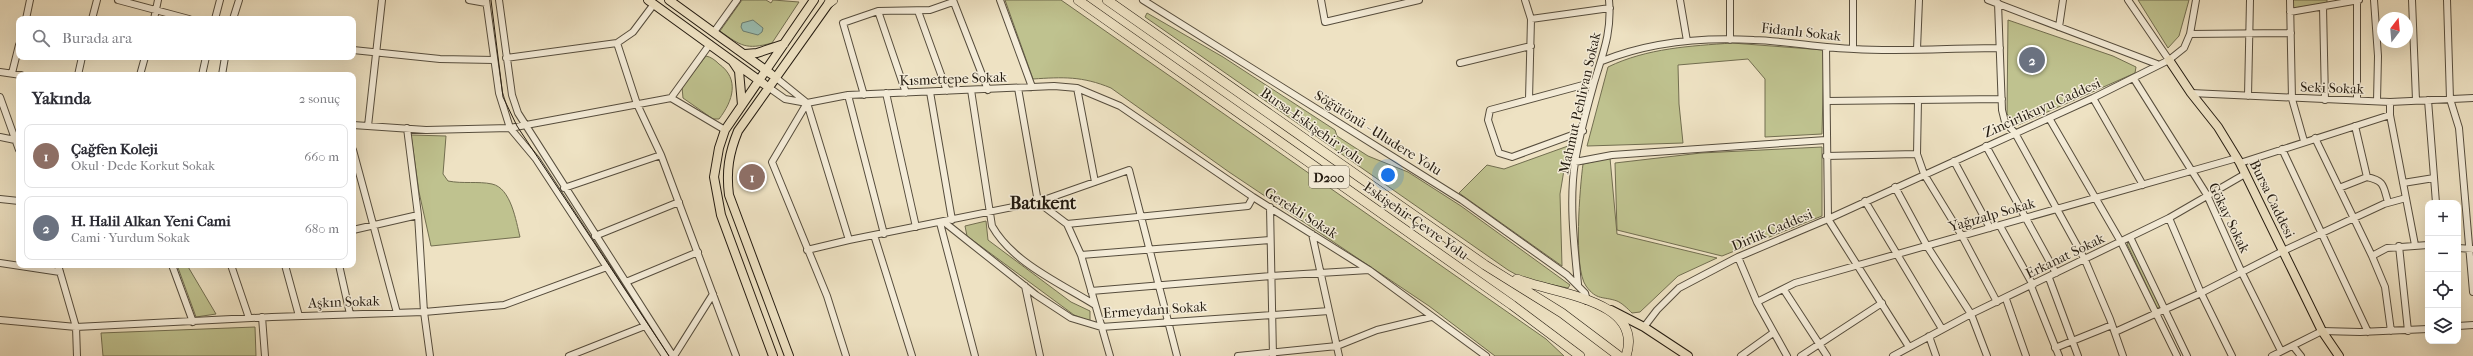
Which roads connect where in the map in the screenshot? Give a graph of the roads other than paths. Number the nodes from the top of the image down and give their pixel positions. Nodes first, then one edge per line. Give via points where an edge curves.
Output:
1 (30, 0) edge
2 (97, 0) edge
3 (118, 0) edge
4 (158, 0) edge
5 (220, 0) edge
6 (239, 0) edge
7 (382, 0) edge
8 (469, 0) edge
9 (499, 0) edge
10 (669, 0) edge
11 (737, 0) edge
12 (814, 0) edge
13 (1000, 0) edge
14 (1078, 0) edge
15 (1107, 0) edge
16 (1321, 0) edge
17 (1419, 0) edge
18 (1525, 0) edge
19 (1609, 0) edge
20 (1680, 0) edge
21 (1730, 0) edge
22 (1853, 0) edge
23 (1919, 0) edge
24 (1988, 0) edge
25 (2063, 0) edge
26 (2128, 0) edge
27 (2196, 0) edge
28 (2250, 0) edge
29 (2290, 0) edge
30 (2358, 0) edge
31 (2374, 0) edge
32 (2412, 0) edge
33 (2447, 0) edge
34 (486, 1) edge
35 (831, 1) edge
36 (953, 1) edge
37 (1143, 1) edge
38 (651, 2) edge
39 (2334, 2) edge
40 (1998, 3) junction
41 (2323, 7) junction
42 (1610, 8) junction
43 (156, 10) junction
44 (918, 10) junction
45 (878, 11) junction
46 (2290, 12) junction
47 (27, 16) edge
48 (93, 16) edge
49 (155, 16) edge
50 (178, 16) edge
51 (216, 16) edge
52 (235, 16) edge
53 (1531, 19) junction
54 (2059, 26) junction
55 (714, 32) junction
56 (2250, 33) junction
57 (2291, 33) junction
58 (2190, 34) junction
59 (1730, 40) junction
60 (1687, 41) junction
61 (617, 43) junction
62 (710, 44) junction
63 (784, 44) junction
64 (1531, 46) junction
65 (1826, 48) junction
66 (2000, 48) junction
67 (1853, 49) junction
68 (1917, 49) junction
69 (356, 50) edge
70 (377, 53) junction
71 (745, 54) junction
72 (16, 57) edge
73 (506, 58) junction
74 (732, 59) junction
75 (81, 60) edge
76 (144, 60) edge
77 (205, 60) edge
78 (224, 60) edge
79 (494, 60) junction
80 (2169, 60) junction
81 (1602, 61) junction
82 (1460, 63) dead end
83 (2157, 64) junction
84 (767, 70) junction
85 (0, 72) edge
86 (79, 72) edge
87 (141, 72) edge
88 (203, 72) edge
89 (222, 72) edge
90 (12, 73) junction
91 (16, 74) edge
92 (775, 77) junction
93 (2134, 79) junction
94 (760, 80) junction
95 (1594, 82) junction
96 (768, 87) junction
97 (1032, 87) junction
98 (1018, 88) junction
99 (1077, 88) junction
100 (971, 90) junction
101 (988, 90) junction
102 (947, 91) junction
103 (930, 92) junction
104 (886, 93) junction
105 (906, 93) junction
106 (2191, 93) junction
107 (864, 94) junction
108 (848, 95) junction
109 (1099, 95) joint
110 (2248, 96) junction
111 (0, 97) edge
112 (671, 98) junction
113 (2093, 98) junction
114 (2473, 98) edge
115 (1530, 99) junction
116 (2002, 99) junction
117 (2292, 99) junction
118 (2450, 99) junction
119 (1918, 100) junction
120 (2325, 100) junction
121 (2357, 100) junction
122 (2416, 100) junction
123 (2428, 100) junction
124 (1827, 101) junction
125 (2377, 101) junction
126 (2390, 102) junction
127 (807, 103) junction
128 (636, 104) junction
129 (742, 105) junction
130 (2390, 115) junction
131 (2048, 118) junction
132 (520, 124) junction
133 (356, 125) edge
134 (368, 126) junction
135 (2355, 126) junction
136 (407, 128) junction
137 (510, 128) junction
138 (725, 130) junction
139 (1582, 131) junction
140 (2015, 133) junction
141 (0, 137) edge
142 (2314, 138) junction
143 (15, 140) joint
144 (1826, 140) junction
145 (2304, 141) junction
146 (1986, 146) junction
147 (2282, 149) junction
148 (1917, 154) junction
149 (661, 155) junction
150 (1826, 156) junction
151 (1954, 160) junction
152 (356, 161) edge
153 (2238, 161) junction
154 (1575, 162) junction
155 (2191, 171) junction
156 (1924, 174) junction
157 (2245, 174) junction
158 (2367, 177) junction
159 (2434, 178) junction
160 (1096, 182) junction
161 (2403, 183) junction
162 (2142, 185) junction
163 (1895, 187) junction
164 (564, 188) junction
165 (2339, 188) junction
166 (2207, 195) junction
167 (1253, 197) junction
168 (2095, 198) junction
169 (2406, 198) junction
170 (0, 199) edge
171 (2436, 200) edge
172 (16, 201) edge
173 (1865, 201) junction
174 (679, 202) junction
175 (1038, 202) junction
176 (2388, 202) junction
177 (1270, 207) junction
178 (2056, 210) junction
179 (990, 213) junction
180 (418, 215) junction
181 (1141, 216) junction
182 (2026, 218) junction
183 (2169, 218) junction
184 (2354, 218) junction
185 (1828, 219) junction
186 (952, 220) junction
187 (942, 224) junction
188 (1067, 224) junction
189 (373, 226) junction
190 (2000, 226) junction
191 (916, 227) junction
192 (1990, 228) junction
193 (356, 229) edge
194 (2322, 233) junction
195 (884, 234) junction
196 (1312, 234) junction
197 (874, 235) junction
198 (595, 236) junction
199 (1962, 236) junction
200 (2130, 237) junction
201 (849, 240) junction
202 (1270, 240) junction
203 (2121, 242) junction
204 (2415, 244) junction
205 (2425, 245) edge
206 (1927, 246) junction
207 (2400, 246) junction
208 (2470, 249) edge
209 (807, 250) junction
210 (1149, 250) junction
211 (2283, 251) junction
212 (698, 252) junction
213 (1081, 255) junction
214 (1896, 255) junction
215 (2372, 256) junction
216 (1738, 257) junction
217 (2085, 260) junction
218 (0, 263) edge
219 (16, 265) edge
220 (1485, 265) junction
221 (1858, 265) junction
222 (607, 267) junction
223 (33, 268) edge
224 (59, 268) edge
225 (173, 268) edge
226 (232, 268) edge
227 (286, 268) edge
228 (340, 268) edge
229 (1369, 270) junction
230 (60, 272) junction
231 (2242, 273) junction
232 (1322, 274) junction
233 (2056, 274) junction
234 (1271, 276) junction
235 (2049, 278) junction
236 (626, 282) junction
237 (1578, 284) junction
238 (1025, 286) junction
239 (1158, 286) junction
240 (2032, 286) junction
241 (1784, 290) junction
242 (1091, 291) junction
243 (2473, 292) edge
244 (2201, 293) junction
245 (713, 294) junction
246 (2006, 298) junction
247 (1587, 301) junction
248 (1757, 302) junction
249 (1997, 302) junction
250 (1882, 303) junction
251 (1095, 305) junction
252 (2165, 309) junction
253 (1611, 310) junction
254 (1329, 311) junction
255 (424, 312) junction
256 (397, 313) junction
257 (2156, 313) junction
258 (350, 314) junction
259 (1971, 314) junction
260 (1272, 315) junction
261 (299, 316) junction
262 (262, 317) junction
263 (1431, 317) junction
264 (249, 318) junction
265 (0, 320) edge
266 (1168, 321) junction
267 (193, 322) junction
268 (2112, 324) junction
269 (2473, 325) edge
270 (646, 326) junction
271 (2461, 326) edge
272 (76, 327) junction
273 (1101, 327) junction
274 (1644, 327) junction
275 (1942, 329) junction
276 (2425, 329) edge
277 (2322, 331) junction
278 (2391, 331) junction
279 (2408, 331) junction
280 (2115, 332) junction
281 (2368, 332) junction
282 (1773, 333) junction
283 (1929, 336) junction
284 (1556, 337) junction
285 (2072, 342) junction
286 (1818, 344) junction
287 (1337, 346) junction
288 (2293, 346) junction
289 (1909, 347) junction
290 (2056, 348) junction
291 (2280, 351) junction
292 (1273, 355) edge
293 (77, 356) edge
294 (265, 356) edge
295 (430, 356) edge
296 (568, 356) edge
297 (664, 356) edge
298 (674, 356) edge
299 (736, 356) edge
300 (773, 356) edge
301 (789, 356) edge
302 (846, 356) edge
303 (912, 356) edge
304 (975, 356) edge
305 (1040, 356) edge
306 (1110, 356) edge
307 (1177, 356) edge
308 (1238, 356) edge
309 (1339, 356) edge
310 (1486, 356) edge
311 (1570, 356) edge
312 (1580, 356) edge
313 (1619, 356) edge
314 (1626, 356) edge
315 (1688, 356) edge
316 (1741, 356) edge
317 (1788, 356) edge
318 (1801, 356) edge
319 (1827, 356) edge
320 (1893, 356) edge
321 (1936, 356) edge
322 (1987, 356) edge
323 (2026, 356) edge
324 (2059, 356) edge
325 (2078, 356) edge
326 (2123, 356) edge
327 (2177, 356) edge
328 (2187, 356) edge
329 (2232, 356) edge
330 (2272, 356) edge
331 (2301, 356) edge
332 (2339, 356) edge

1 - 47 street
2 - 48 street
3 - 43 street
4 - 43 street
5 - 51 street
6 - 52 street
7 - 70 street
8 - 34 street
9 - 73 street
10 - 55 main road
11 - 55 street
12 - 63 main road
13 - 97 street
14 - 284 highway, Eskişehir Çevre Yolu / D200
15 - 220 highway, Bursa-Eskişehir yolu / D200
16 - 17 street via 1325,22
18 - 53 street
19 - 42 street, Mahmut Pehlivan Sokak
20 - 60 street
21 - 59 street
22 - 67 street
23 - 68 street
24 - 40 street
25 - 54 street
26 - 80 street
27 - 58 street
28 - 56 street
29 - 46 street
30 - 39 street
30 - 121 street
31 - 125 street via 2378,56
32 - 122 street
33 - 118 street
34 - 79 street
35 - 92 main road
36 - 44 street via 930,10
36 - 101 street
37 - 237 street, Söğütönü - Uludere Yolu via 1462,200
38 - 61 street via 633,32
38 - 62 main road
39 - 41 street
40 - 54 street
40 - 66 street
41 - 46 street
41 - 120 street
42 - 53 street
42 - 81 street, Mahmut Pehlivan Sokak via 1611,21
43 - 49 street
43 - 50 street
44 - 45 street
44 - 102 street
45 - 105 street
45 - 107 street via 843,23
46 - 57 street
53 - 64 street
54 - 83 street
55 - 71 main road
56 - 57 street
56 - 58 street
56 - 110 street
57 - 117 street
58 - 80 street via 2184,48
59 - 60 street, Fidanlı Sokak
59 - 65 street, Fidanlı Sokak via 1755,40
60 - 81 street, Fidanlı Sokak via 1626,52
61 - 73 street
61 - 128 street
62 - 74 main road
62 - 112 street
63 - 71 main road via 757,53
63 - 84 main road
64 - 82 street
64 - 115 street
65 - 67 street, Fidanlı Sokak
65 - 124 street
66 - 68 street, Fidanlı Sokak
66 - 116 street
67 - 68 street, Fidanlı Sokak
69 - 70 street
70 - 79 street via 440,59
70 - 134 street
71 - 84 main road
72 - 90 street
73 - 132 street
74 - 94 main road
74 - 129 main road via 739,71
75 - 86 street
76 - 87 street
77 - 88 street
78 - 89 street
79 - 137 street via 503,111
80 - 83 street, Zincirlikuyu Caddesi
80 - 106 main road, Bursa Caddesi
81 - 95 street, Mahmut Pehlivan Sokak
83 - 93 street, Zincirlikuyu Caddesi
84 - 92 main road
84 - 94 main road
85 - 90 street
90 - 91 street
92 - 96 main road
92 - 127 street
93 - 113 street, Zincirlikuyu Caddesi
93 - 155 street, Gökay Sokak
94 - 96 main road
94 - 129 main road
95 - 115 street
95 - 139 street, Mahmut Pehlivan Sokak
96 - 127 street via 785,99
96 - 301 main road via 738,131 729,153 727,176 735,214
97 - 98 street, Kısmettepe Sokak
97 - 99 street, Kısmettepe Sokak
98 - 101 street, Kısmettepe Sokak
98 - 175 street
99 - 109 street, Kısmettepe Sokak
99 - 160 street
100 - 101 street, Kısmettepe Sokak
100 - 102 street, Kısmettepe Sokak
100 - 179 street
102 - 103 street, Kısmettepe Sokak
103 - 105 street, Kısmettepe Sokak
103 - 186 street
104 - 105 street, Kısmettepe Sokak
104 - 107 street, Kısmettepe Sokak
104 - 191 street
106 - 110 street, Seki Sokak
106 - 153 main road, Bursa Caddesi via 2218,127
107 - 108 street, Kısmettepe Sokak
108 - 127 street, Kısmettepe Sokak
108 - 195 street
109 - 167 street, Gerekli Sokak via 1120,106
110 - 117 street, Seki Sokak
111 - 143 street
112 - 128 street
112 - 138 street
113 - 131 street, Zincirlikuyu Caddesi
113 - 162 street
114 - 118 street, Seki Sokak
115 - 139 street via 1490,110 1488,120 1499,153 1512,157
116 - 119 street
116 - 140 street via 2005,122
117 - 120 street, Seki Sokak
117 - 145 street
118 - 123 street, Seki Sokak
118 - 208 street via 2459,128
119 - 124 street
119 - 148 street
120 - 121 street, Seki Sokak
121 - 125 street, Seki Sokak
122 - 123 street, Seki Sokak
122 - 126 street, Seki Sokak
123 - 159 street
124 - 144 street
125 - 126 street, Seki Sokak
126 - 130 street
127 - 201 street
127 - 209 street via 772,162
128 - 132 street
128 - 149 street
129 - 138 main road
130 - 135 street, Yağızalp Sokak
130 - 161 street
131 - 140 street, Zincirlikuyu Caddesi
131 - 168 street
132 - 137 street
132 - 164 street
133 - 134 street
134 - 136 street
135 - 142 street, Yağızalp Sokak
135 - 158 street
136 - 137 street
136 - 180 street
137 - 222 street via 536,159
138 - 300 main road via 715,162 716,194 721,215
139 - 154 street, Mahmut Pehlivan Sokak
140 - 146 street, Zincirlikuyu Caddesi
140 - 178 street
141 - 143 street
142 - 145 street, Yağızalp Sokak
142 - 165 street
144 - 150 street
144 - 154 street via 1612,154
145 - 147 street, Yağızalp Sokak
146 - 151 street, Zincirlikuyu Caddesi
146 - 182 street
147 - 153 street, Yağızalp Sokak
147 - 194 street
148 - 150 street
148 - 156 street
149 - 164 street
149 - 174 street
150 - 185 street
151 - 156 street, Zincirlikuyu Caddesi
151 - 192 street
152 - 189 street
153 - 155 street, Yağızalp Sokak
153 - 157 main road, Bursa Caddesi
154 - 237 street, Mahmut Pehlivan Sokak via 1573,191
155 - 162 street, Yağızalp Sokak
155 - 166 street, Gökay Sokak
156 - 163 street, Dirlik Caddesi
156 - 199 street
157 - 166 street, Erkanat Sokak
157 - 211 main road, Bursa Caddesi
158 - 165 street
158 - 176 street via 2379,180 2383,184
159 - 161 street
159 - 171 street
160 - 175 street
160 - 181 street via 1129,170
161 - 169 street
162 - 168 street, Yağızalp Sokak
163 - 173 street, Dirlik Caddesi
163 - 206 street
164 - 198 street
165 - 184 street
166 - 183 street, Erkanat Sokak
166 - 231 street, Gökay Sokak
167 - 177 street, Gerekli Sokak
167 - 181 street via 1248,206
168 - 178 street, Yağızalp Sokak
168 - 203 street
169 - 176 street
169 - 204 street
170 - 172 street
173 - 185 street, Dirlik Caddesi
173 - 214 street
174 - 198 street
174 - 212 street
175 - 179 street
175 - 188 street
176 - 184 street
177 - 196 street, Gerekli Sokak
177 - 202 street
178 - 182 street, Yağızalp Sokak
178 - 217 street
179 - 186 street
179 - 251 street via 992,226 1000,241 1019,258
180 - 189 street
180 - 255 street
181 - 188 street
181 - 210 street
182 - 190 street, Yağızalp Sokak
182 - 233 street
183 - 200 street, Erkanat Sokak
183 - 244 street
184 - 194 street
184 - 215 street
185 - 216 street, Dirlik Caddesi
185 - 221 street
186 - 187 street
187 - 191 street
187 - 238 street, Ermeydanı Sokak
187 - 304 street
188 - 213 street
189 - 193 street
189 - 256 street
190 - 192 street, Yağızalp Sokak
190 - 240 street
191 - 195 street
192 - 199 street, Yağızalp Sokak
194 - 211 street
194 - 281 street
195 - 197 street
196 - 229 street, Gerekli Sokak
196 - 232 street
197 - 201 street
197 - 303 street
198 - 236 street
199 - 206 street, Yağızalp Sokak
199 - 249 street
200 - 203 street, Erkanat Sokak
200 - 252 street
201 - 209 street
202 - 210 street
202 - 234 street
203 - 217 street, Erkanat Sokak
203 - 257 street
204 - 205 street
204 - 207 street
206 - 214 street, Yağızalp Sokak
206 - 259 street
207 - 215 street via 2387,248
207 - 279 street
208 - 243 street
209 - 302 street
210 - 213 street
210 - 239 street
211 - 231 street
211 - 277 main road, Bursa Caddesi
212 - 236 street
212 - 245 street
213 - 242 street
214 - 221 street, Yağızalp Sokak
214 - 275 street
215 - 278 street via 2385,287
216 - 248 street
216 - 274 street, Dirlik Caddesi via 1679,288 1656,310
217 - 233 street, Erkanat Sokak
217 - 268 street
218 - 219 street
220 - 247 highway via 1535,286
220 - 313 highway, Bursa-Eskişehir yolu / D200 via 1562,313
221 - 241 street, Yağızalp Sokak via 1795,283
221 - 250 street
222 - 255 street, Aşkın Sokak via 504,305
222 - 270 street
223 - 230 street
224 - 230 street
225 - 267 street
226 - 264 street
227 - 261 street
228 - 258 street
229 - 232 street
229 - 263 street, Gerekli Sokak
230 - 272 street
231 - 244 street
231 - 291 street, Gökay Sokak
232 - 234 street
232 - 254 street
233 - 235 street, Erkanat Sokak
234 - 239 street
234 - 260 street
235 - 240 street, Erkanat Sokak
235 - 285 street
236 - 298 street
237 - 247 street, Söğütönü - Uludere Yolu
238 - 273 street, Ermeydanı Sokak via 1071,318
238 - 305 street
239 - 242 street
239 - 266 street
240 - 246 street, Erkanat Sokak
240 - 290 street
241 - 248 street, Yağızalp Sokak
241 - 286 street
242 - 251 street
244 - 252 street
244 - 329 street
245 - 298 street
245 - 299 street
246 - 249 street, Erkanat Sokak
246 - 323 street
247 - 253 highway
248 - 282 street
249 - 259 street, Erkanat Sokak
250 - 286 street
250 - 289 street
251 - 273 street
252 - 257 street
252 - 328 street
253 - 274 main road
253 - 314 highway via 1626,326 1629,335 1630,343
254 - 260 street, Ermeydanı Sokak
254 - 287 street
255 - 256 street, Aşkın Sokak
255 - 295 street
256 - 258 street, Aşkın Sokak
257 - 280 street
257 - 327 street
258 - 261 street, Aşkın Sokak
259 - 275 street, Erkanat Sokak
259 - 322 street
260 - 266 street, Ermeydanı Sokak
260 - 292 street
261 - 262 street, Aşkın Sokak
262 - 264 street, Aşkın Sokak
262 - 294 street
263 - 287 street via 1377,330
263 - 310 street, Gerekli Sokak
264 - 267 street, Aşkın Sokak
265 - 272 street, Aşkın Sokak
266 - 273 street, Ermeydanı Sokak
266 - 307 street
267 - 272 street, Aşkın Sokak
268 - 280 street
268 - 285 street
269 - 271 street
270 - 296 street
270 - 297 street
272 - 293 street
273 - 306 street
274 - 315 main road
275 - 283 street, Erkanat Sokak
276 - 279 street
277 - 281 street
277 - 288 street
277 - 332 main road, Bursa Caddesi
278 - 279 street
278 - 281 street
280 - 326 street
282 - 316 street
282 - 317 street
283 - 289 street, Erkanat Sokak
283 - 321 street
284 - 311 highway
284 - 312 highway, Eskişehir Çevre Yolu / D200
285 - 290 street
285 - 325 street
286 - 318 street
286 - 319 street
287 - 292 street
287 - 309 street
288 - 291 street
288 - 331 street
289 - 320 street, Erkanat Sokak
290 - 324 street
291 - 330 street
292 - 308 street

